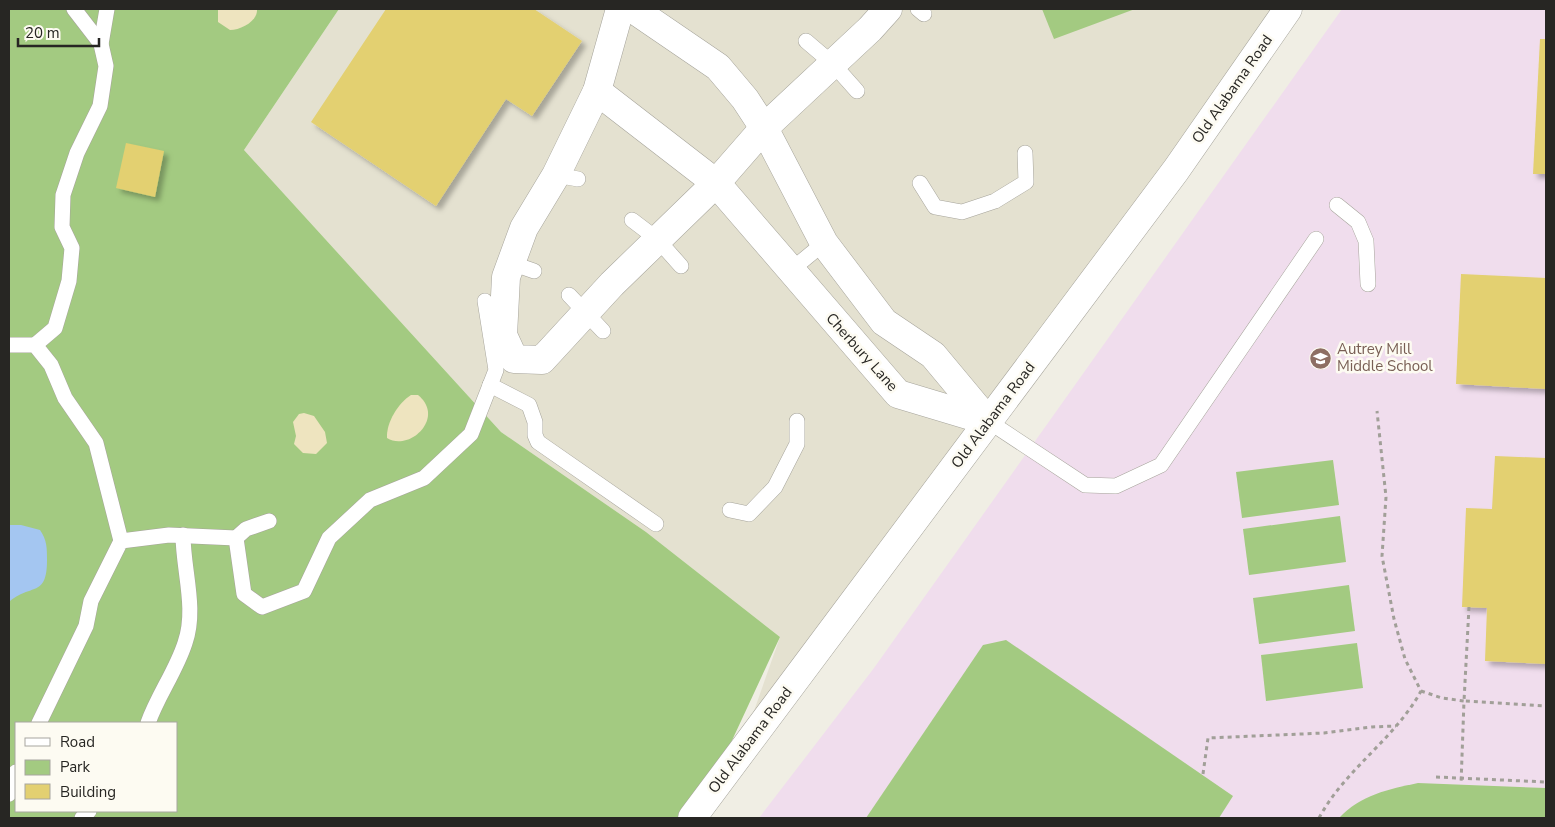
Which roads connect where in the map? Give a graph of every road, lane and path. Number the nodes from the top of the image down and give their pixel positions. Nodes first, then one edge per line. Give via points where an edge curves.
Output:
1 (74, 9) edge
2 (107, 9) edge
3 (620, 9) edge
4 (633, 9) edge
5 (888, 9) edge
6 (1288, 9) edge
7 (806, 41) dead end
8 (101, 44) junction
9 (833, 64) junction
10 (598, 91) junction
11 (858, 91) dead end
12 (764, 128) junction
13 (1025, 153) dead end
14 (920, 182) dead end
15 (716, 183) junction
16 (1337, 205) dead end
17 (632, 220) dead end
18 (1316, 239) dead end
19 (657, 240) junction
20 (824, 243) junction
21 (681, 266) dead end
22 (790, 271) junction
23 (1368, 284) dead end
24 (485, 301) dead end
25 (36, 345) junction
26 (9, 346) edge
27 (490, 385) junction
28 (1377, 411) dead end
29 (797, 421) dead end
30 (988, 422) junction
31 (730, 510) dead end
32 (269, 521) dead end
33 (656, 524) dead end
34 (183, 535) junction
35 (236, 538) junction
36 (121, 541) junction
37 (1469, 607) dead end
38 (1422, 690) junction
39 (1464, 701) junction
40 (1546, 706) edge
41 (39, 722) edge
42 (148, 722) edge
43 (1396, 726) junction
44 (1203, 774) dead end
45 (15, 775) edge
46 (1436, 777) dead end
47 (1462, 778) junction
48 (1546, 782) edge
49 (1461, 784) dead end
50 (9, 794) edge
51 (692, 818) edge
52 (1319, 818) edge

1 - 8 lane
2 - 8 lane
3 - 10 street
4 - 12 street via 718,67
5 - 9 street
6 - 30 street, Old Alabama Road via 1176,170
7 - 9 lane
8 - 25 lane via 106,66 100,106 62,194 62,227 72,248 69,281 55,328
9 - 11 lane
9 - 12 street
10 - 15 street, Cherbury Lane
10 - 19 street via 567,177 524,228 522,267 506,276 503,335 514,359 542,360
12 - 15 street
12 - 20 street
13 - 14 lane via 1026,182 995,201 962,212 935,207
15 - 19 street
15 - 22 street, Cherbury Lane
16 - 23 lane via 1358,222 1366,241
17 - 19 lane
18 - 30 lane via 1161,465 1116,486 1085,485
19 - 21 lane
20 - 22 lane
20 - 30 street via 884,322 933,355
22 - 30 street, Cherbury Lane via 898,394
24 - 27 lane via 496,370
25 - 26 lane
25 - 36 lane via 51,365 65,398 96,443
27 - 33 lane via 529,405 538,442
27 - 35 lane via 471,434 424,478 370,500 329,538 304,591 262,607 244,594
28 - 38 path via 1386,497 1382,556 1405,659
29 - 31 lane via 797,444 775,486 749,514
30 - 51 street, Old Alabama Road
32 - 35 lane via 246,529
34 - 35 lane
34 - 36 lane
34 - 42 lane via 189,616 186,642
36 - 41 lane via 90,601 86,626
37 - 39 path
38 - 39 path via 1442,698
38 - 43 path
39 - 40 path
39 - 47 path
43 - 44 path via 1208,738
43 - 52 path via 1342,782
45 - 50 lane
46 - 47 path
47 - 48 path
47 - 49 path

